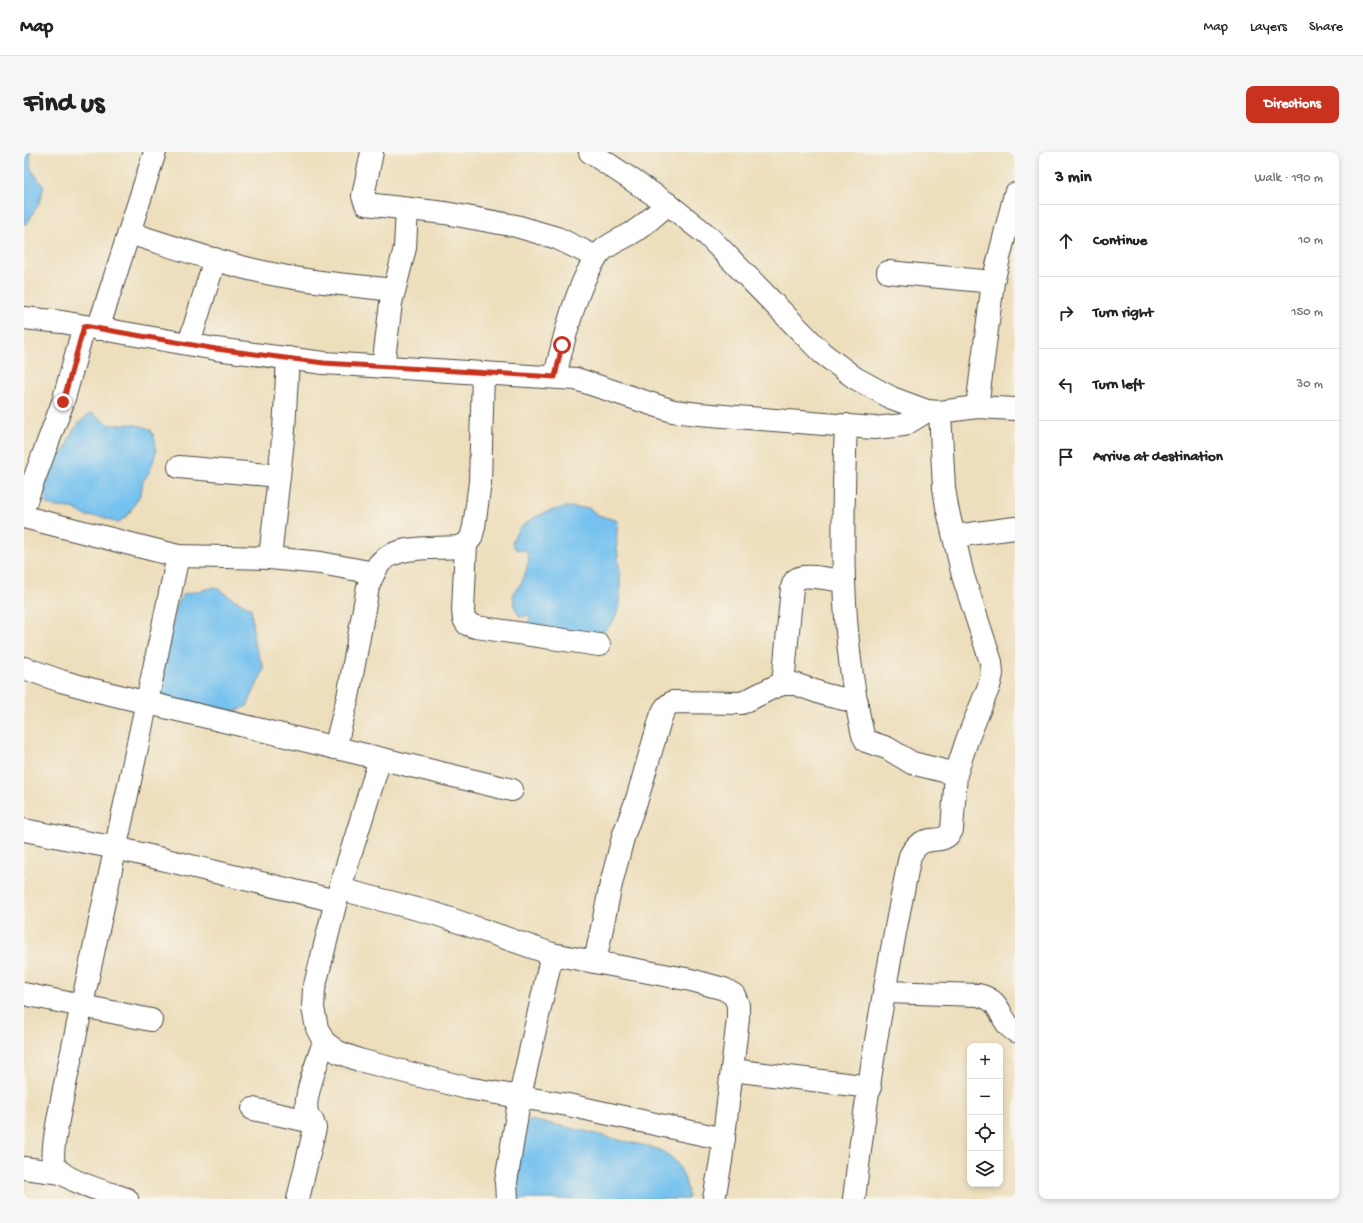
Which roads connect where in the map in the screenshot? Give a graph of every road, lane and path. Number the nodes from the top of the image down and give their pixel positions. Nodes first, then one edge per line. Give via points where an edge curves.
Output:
1 (155, 152) edge
2 (372, 152) edge
3 (590, 152) edge
4 (1015, 194) edge
5 (668, 204) junction
6 (407, 209) junction
7 (129, 233) junction
8 (596, 258) junction
9 (215, 259) junction
10 (888, 272) dead end
11 (993, 282) junction
12 (394, 290) junction
13 (24, 318) edge
14 (91, 327) junction
15 (189, 344) junction
16 (288, 358) junction
17 (383, 367) junction
18 (483, 374) junction
19 (555, 377) junction
20 (977, 407) junction
21 (1015, 409) edge
22 (934, 412) junction
23 (846, 425) junction
24 (179, 467) dead end
25 (279, 476) junction
26 (24, 506) edge
27 (24, 517) edge
28 (1015, 528) edge
29 (954, 536) junction
30 (466, 544) junction
31 (178, 556) junction
32 (270, 558) junction
33 (374, 573) junction
34 (843, 581) junction
35 (599, 646) dead end
36 (24, 668) edge
37 (783, 684) junction
38 (146, 702) junction
39 (857, 702) junction
40 (335, 748) junction
41 (380, 759) junction
42 (956, 774) junction
43 (512, 790) dead end
44 (24, 830) edge
45 (116, 848) junction
46 (338, 895) junction
47 (552, 954) junction
48 (595, 962) junction
49 (885, 992) junction
50 (24, 994) edge
51 (82, 1006) junction
52 (151, 1020) dead end
53 (1015, 1031) edge
54 (324, 1042) junction
55 (732, 1070) junction
56 (870, 1086) junction
57 (520, 1096) junction
58 (253, 1109) dead end
59 (313, 1122) junction
60 (724, 1139) junction
61 (24, 1168) edge
62 (71, 1184) edge
63 (127, 1199) edge
64 (298, 1199) edge
65 (507, 1199) edge
66 (714, 1199) edge
67 (854, 1199) edge

1 - 7 street
2 - 6 street via 363,201 371,206
3 - 5 street
4 - 11 street
5 - 8 street via 635,231 604,249
5 - 22 street via 714,241 822,353 855,378 892,398
6 - 8 street via 516,226 557,238
6 - 12 street via 404,248
7 - 9 street
7 - 14 street
8 - 19 street via 586,274 566,332
9 - 12 street via 289,277
9 - 15 street
10 - 11 street
11 - 20 street
12 - 17 street
13 - 14 street
14 - 15 street
14 - 26 street
15 - 16 street
16 - 17 street
16 - 25 street
17 - 18 street
18 - 19 street
18 - 30 street via 480,482 474,527
19 - 23 street via 576,379 673,411
20 - 21 street
20 - 22 street
22 - 23 street via 904,425 874,428
22 - 29 street via 944,488
23 - 34 street
24 - 25 street
25 - 32 street
27 - 31 street
28 - 29 street
29 - 42 street via 974,612 988,648 992,674
30 - 33 street via 458,547 404,551 380,563
30 - 35 street via 463,611 467,624 486,630
31 - 32 street
31 - 38 street
32 - 33 street via 321,563
33 - 40 street via 368,587 348,697
34 - 37 street via 805,577 794,581
34 - 39 street via 846,633
36 - 38 street via 61,681
37 - 39 street via 800,686 826,696
37 - 48 street via 742,703 673,702 664,709 610,884
38 - 40 street
38 - 45 street
39 - 42 street via 866,741 887,748 912,763
40 - 41 street
41 - 43 street
41 - 46 street
42 - 49 street via 952,830 943,839 922,842 915,846 910,856
44 - 45 street
45 - 46 street
45 - 51 street
46 - 47 street via 436,914
46 - 54 street via 314,989 317,1028
47 - 48 street
47 - 57 street
48 - 55 street via 691,980 724,989 734,995 738,1005 738,1019
49 - 53 street via 988,997 996,1003
49 - 56 street
50 - 51 street
51 - 52 street
51 - 62 street via 54,1149 55,1166
54 - 57 street via 338,1052 359,1060 467,1088
54 - 59 street via 307,1098 307,1113
55 - 56 street
55 - 60 street
56 - 67 street
57 - 60 street
57 - 65 street via 507,1175
58 - 59 street
59 - 64 street via 314,1138
60 - 66 street
61 - 62 street
62 - 63 street

